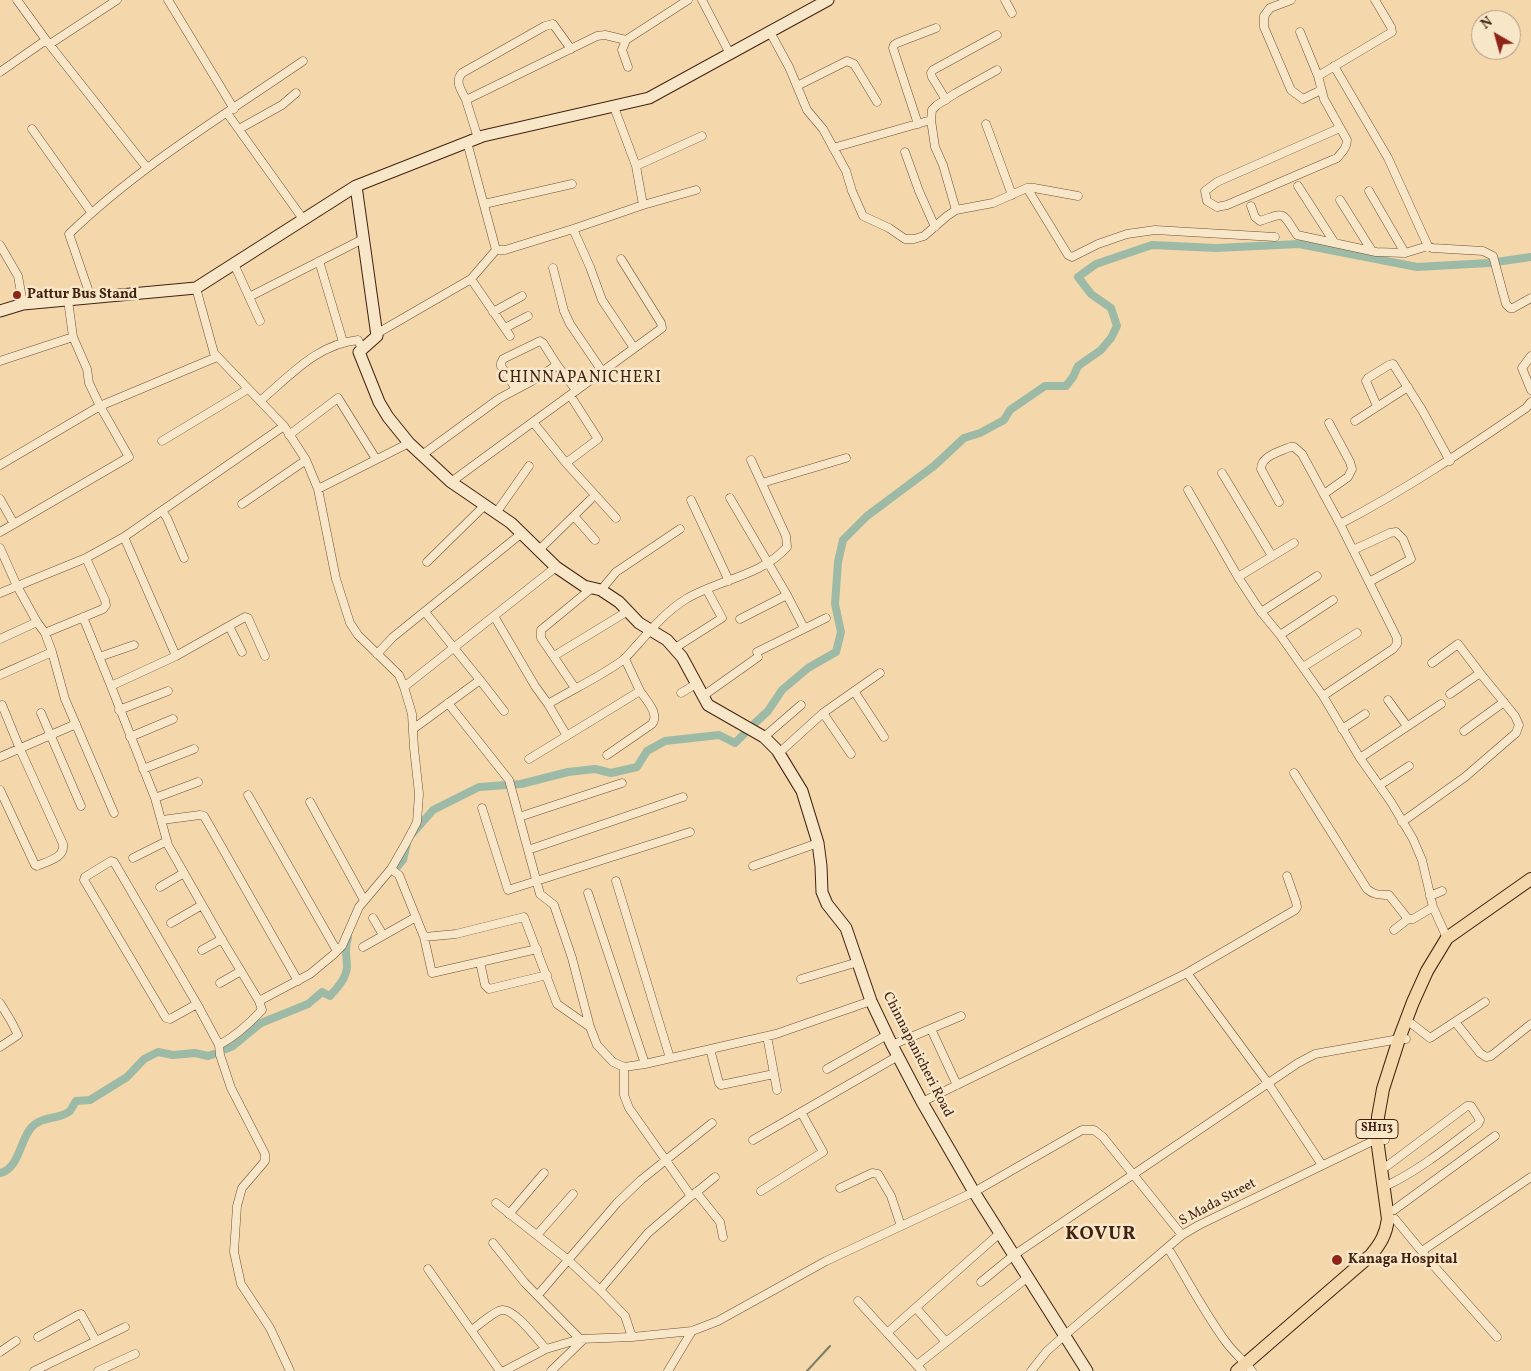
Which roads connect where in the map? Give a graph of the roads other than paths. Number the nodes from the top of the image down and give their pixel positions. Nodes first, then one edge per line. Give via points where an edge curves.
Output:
1 (17, 0) edge
2 (117, 0) edge
3 (168, 0) edge
4 (688, 0) edge
5 (702, 0) edge
6 (828, 0) edge
7 (1005, 0) edge
8 (1291, 0) edge
9 (1375, 0) edge
10 (1012, 13) dead end
11 (936, 28) dead end
12 (770, 32) junction
13 (1300, 32) dead end
14 (997, 35) dead end
15 (626, 40) junction
16 (48, 42) junction
17 (571, 49) junction
18 (730, 54) junction
19 (303, 61) dead end
20 (1334, 66) junction
21 (628, 67) dead end
22 (997, 70) dead end
23 (0, 72) edge
24 (1318, 76) junction
25 (797, 86) junction
26 (1321, 90) junction
27 (296, 93) dead end
28 (466, 100) junction
29 (946, 100) junction
30 (877, 102) dead end
31 (614, 107) junction
32 (230, 111) junction
33 (931, 120) junction
34 (918, 124) junction
35 (986, 124) dead end
36 (32, 128) dead end
37 (1340, 128) junction
38 (239, 129) junction
39 (702, 136) dead end
40 (473, 140) junction
41 (833, 148) junction
42 (905, 152) dead end
43 (636, 166) junction
44 (147, 168) junction
45 (572, 184) dead end
46 (356, 186) junction
47 (1298, 186) dead end
48 (1027, 188) junction
49 (696, 190) dead end
50 (1369, 191) dead end
51 (1012, 195) junction
52 (1078, 196) dead end
53 (1340, 200) dead end
54 (484, 204) junction
55 (643, 205) junction
56 (1251, 206) dead end
57 (956, 210) junction
58 (91, 212) junction
59 (303, 219) junction
60 (935, 227) junction
61 (573, 229) junction
62 (1275, 237) dead end
63 (363, 239) junction
64 (1334, 242) junction
65 (0, 245) edge
66 (1428, 246) junction
67 (496, 250) junction
68 (1372, 251) junction
69 (1404, 252) junction
70 (621, 259) dead end
71 (319, 261) junction
72 (234, 264) junction
73 (553, 268) dead end
74 (471, 279) junction
75 (196, 288) junction
76 (522, 296) dead end
77 (249, 297) junction
78 (91, 298) junction
79 (1531, 298) edge
80 (68, 300) junction
81 (23, 304) junction
82 (0, 311) edge
83 (493, 312) junction
84 (528, 316) dead end
85 (260, 321) dead end
86 (504, 328) junction
87 (376, 334) junction
88 (73, 336) junction
89 (510, 336) dead end
90 (343, 342) junction
91 (634, 348) junction
92 (362, 349) junction
93 (1531, 356) edge
94 (217, 357) junction
95 (0, 361) edge
96 (557, 365) junction
97 (602, 372) junction
98 (1408, 387) junction
99 (248, 389) junction
100 (516, 389) junction
101 (1531, 390) edge
102 (573, 392) junction
103 (260, 401) junction
104 (1531, 402) edge
105 (100, 406) junction
106 (1377, 406) junction
107 (1355, 421) dead end
108 (533, 422) junction
109 (1329, 423) dead end
110 (284, 426) junction
111 (290, 435) junction
112 (162, 442) dead end
113 (409, 443) junction
114 (422, 455) junction
115 (846, 458) dead end
116 (376, 459) junction
117 (306, 460) junction
118 (751, 460) dead end
119 (1450, 461) junction
120 (566, 462) junction
121 (0, 465) edge
122 (529, 466) dead end
123 (1222, 473) dead end
124 (451, 482) junction
125 (762, 483) junction
126 (318, 489) junction
127 (1188, 490) dead end
128 (1324, 494) junction
129 (730, 498) dead end
130 (0, 499) edge
131 (590, 500) dead end
132 (691, 500) dead end
133 (1279, 502) dead end
134 (242, 504) dead end
135 (485, 505) junction
136 (162, 511) junction
137 (496, 513) junction
138 (574, 516) junction
139 (616, 518) dead end
140 (14, 524) junction
141 (1340, 524) junction
142 (680, 529) dead end
143 (0, 532) edge
144 (522, 533) junction
145 (124, 537) junction
146 (596, 540) dead end
147 (1294, 543) dead end
148 (0, 548) edge
149 (539, 550) junction
150 (1353, 550) junction
151 (1272, 556) junction
152 (86, 558) junction
153 (184, 558) dead end
154 (426, 562) dead end
155 (768, 564) junction
156 (556, 567) junction
157 (1318, 576) dead end
158 (1238, 577) junction
159 (729, 581) junction
160 (1369, 582) junction
161 (17, 586) junction
162 (596, 589) junction
163 (707, 590) junction
164 (0, 593) edge
165 (787, 595) junction
166 (1333, 600) dead end
167 (628, 611) junction
168 (425, 612) junction
169 (1261, 612) junction
170 (494, 616) junction
171 (83, 618) junction
172 (826, 618) dead end
173 (740, 619) dead end
174 (37, 622) junction
175 (229, 626) junction
176 (804, 628) junction
177 (651, 630) junction
178 (45, 633) junction
179 (1357, 633) dead end
180 (1280, 635) junction
181 (0, 639) edge
182 (134, 645) dead end
183 (453, 648) junction
184 (675, 648) junction
185 (52, 652) junction
186 (242, 652) dead end
187 (377, 654) junction
188 (176, 656) junction
189 (265, 656) dead end
190 (554, 656) junction
191 (99, 657) junction
192 (625, 659) junction
193 (1432, 663) dead end
194 (1302, 667) junction
195 (880, 673) dead end
196 (1480, 673) junction
197 (0, 675) edge
198 (480, 680) junction
199 (696, 684) junction
200 (111, 686) junction
201 (404, 687) junction
202 (575, 688) junction
203 (168, 691) dead end
204 (640, 691) junction
205 (854, 691) junction
206 (681, 692) dead end
207 (1450, 694) dead end
208 (703, 696) junction
209 (1323, 696) junction
210 (1388, 700) dead end
211 (1504, 702) junction
212 (448, 703) junction
213 (548, 704) junction
214 (1441, 704) dead end
215 (801, 705) dead end
216 (2, 706) dead end
217 (119, 710) junction
218 (504, 711) dead end
219 (41, 713) dead end
220 (824, 713) junction
221 (1364, 714) dead end
222 (173, 719) dead end
223 (76, 724) junction
224 (1407, 726) junction
225 (413, 729) junction
226 (1342, 729) junction
227 (1464, 731) dead end
228 (50, 735) junction
229 (567, 736) junction
230 (764, 737) junction
231 (884, 737) dead end
232 (130, 738) junction
233 (20, 748) junction
234 (194, 749) dead end
235 (778, 753) junction
236 (851, 754) dead end
237 (607, 755) dead end
238 (0, 758) edge
239 (1360, 758) junction
240 (529, 759) dead end
241 (1409, 766) dead end
242 (143, 770) junction
243 (1294, 773) dead end
244 (198, 782) dead end
245 (622, 783) dead end
246 (1380, 785) junction
247 (0, 790) edge
248 (248, 795) dead end
249 (155, 798) junction
250 (683, 798) dead end
251 (310, 802) dead end
252 (81, 806) dead end
253 (482, 808) dead end
254 (114, 813) dead end
255 (519, 817) junction
256 (162, 820) junction
257 (1402, 822) junction
258 (690, 832) dead end
259 (167, 841) junction
260 (818, 843) junction
261 (528, 850) junction
262 (133, 858) dead end
263 (753, 866) dead end
264 (391, 869) junction
265 (184, 874) junction
266 (1287, 876) dead end
267 (1531, 879) edge
268 (616, 881) dead end
269 (536, 882) junction
270 (160, 887) dead end
271 (1531, 888) edge
272 (1442, 891) dead end
273 (588, 893) dead end
274 (1430, 896) junction
275 (364, 900) junction
276 (202, 905) junction
277 (1433, 907) junction
278 (416, 917) junction
279 (374, 918) dead end
280 (1408, 919) junction
281 (171, 924) dead end
282 (1394, 930) dead end
283 (383, 936) junction
284 (424, 937) junction
285 (1447, 938) junction
286 (222, 939) junction
287 (363, 947) dead end
288 (537, 949) junction
289 (202, 950) dead end
290 (337, 951) junction
291 (480, 962) junction
292 (858, 962) junction
293 (241, 971) junction
294 (1188, 973) junction
295 (546, 975) junction
296 (801, 979) dead end
297 (298, 981) junction
298 (220, 983) dead end
299 (259, 1001) junction
300 (871, 1001) junction
301 (0, 1002) edge
302 (1485, 1002) dead end
303 (198, 1004) junction
304 (961, 1016) dead end
305 (1456, 1023) junction
306 (1412, 1024) junction
307 (1531, 1024) edge
308 (590, 1027) junction
309 (931, 1029) junction
310 (767, 1036) junction
311 (1402, 1039) junction
312 (890, 1040) junction
313 (219, 1045) junction
314 (0, 1047) edge
315 (710, 1049) junction
316 (898, 1056) junction
317 (670, 1058) junction
318 (645, 1064) junction
319 (624, 1066) junction
320 (827, 1069) dead end
321 (774, 1074) junction
322 (1268, 1083) junction
323 (957, 1085) junction
324 (777, 1090) dead end
325 (922, 1102) junction
326 (801, 1112) junction
327 (712, 1123) dead end
328 (1495, 1136) dead end
329 (1381, 1139) junction
330 (753, 1140) dead end
331 (666, 1160) junction
332 (1322, 1165) junction
333 (1388, 1166) junction
334 (544, 1173) dead end
335 (1133, 1174) junction
336 (715, 1177) dead end
337 (1531, 1177) edge
338 (1390, 1184) junction
339 (840, 1188) dead end
340 (761, 1191) dead end
341 (974, 1192) junction
342 (573, 1194) dead end
343 (694, 1194) junction
344 (496, 1203) dead end
345 (510, 1214) junction
346 (1394, 1214) junction
347 (901, 1226) junction
348 (1000, 1233) junction
349 (1182, 1235) junction
350 (538, 1236) junction
351 (723, 1237) dead end
352 (493, 1243) dead end
353 (1168, 1248) junction
354 (1422, 1251) junction
355 (1014, 1256) junction
356 (567, 1259) junction
357 (428, 1269) dead end
358 (1028, 1277) junction
359 (981, 1282) dead end
360 (600, 1290) junction
361 (538, 1295) junction
362 (858, 1301) dead end
363 (916, 1308) junction
364 (125, 1327) dead end
365 (472, 1330) junction
366 (692, 1331) junction
367 (887, 1333) junction
368 (1065, 1335) junction
369 (38, 1337) dead end
370 (632, 1337) junction
371 (1497, 1337) dead end
372 (581, 1339) junction
373 (16, 1341) dead end
374 (96, 1341) junction
375 (946, 1342) junction
376 (546, 1349) junction
377 (0, 1352) edge
378 (135, 1354) dead end
379 (920, 1368) edge
380 (1247, 1369) edge
381 (34, 1371) edge
382 (98, 1371) edge
383 (290, 1371) edge
384 (500, 1371) edge
385 (504, 1371) edge
386 (551, 1371) edge
387 (668, 1371) edge
388 (1030, 1371) edge
389 (1087, 1371) edge

1 - 16 street
2 - 16 street
3 - 32 street
4 - 15 street
5 - 18 street
6 - 12 street
7 - 10 street
8 - 26 street via 1270,8 1264,16 1264,27 1291,90 1303,99
9 - 20 street via 1392,32
11 - 34 street via 897,42 893,48
12 - 18 street
12 - 25 street
13 - 24 street
14 - 29 street via 931,72
15 - 17 street via 597,36
15 - 21 street via 622,50
16 - 23 street
16 - 44 street
17 - 28 street
17 - 28 street via 552,24 545,26 462,73 458,82
18 - 31 street via 649,98
19 - 32 street
20 - 24 street
20 - 66 street via 1388,158
22 - 29 street
24 - 26 street
25 - 30 street via 848,60 854,64
25 - 41 street via 807,110 824,128
26 - 37 street
27 - 38 street via 282,105
28 - 40 street
29 - 33 street via 932,110
31 - 40 street
31 - 43 street
32 - 38 street
32 - 44 street
33 - 34 street
33 - 57 street via 935,147
34 - 41 street
35 - 51 street
36 - 58 street
37 - 37 street via 1347,146 1337,158 1227,205 1217,207 1208,201 1205,191 1217,182
38 - 59 street
39 - 43 street
40 - 46 street
40 - 54 street
41 - 60 street via 846,170 863,216 905,239 924,236
42 - 60 street
43 - 55 street
44 - 58 street
45 - 54 street
46 - 59 street
46 - 63 street
47 - 64 street
48 - 51 street
48 - 52 street
48 - 62 street via 1072,257 1098,244 1152,230
49 - 55 street
50 - 69 street
51 - 57 street via 993,203
53 - 68 street
54 - 67 street
55 - 61 street
56 - 64 street via 1260,221 1280,214 1297,235
57 - 60 street
58 - 78 street via 68,234
59 - 72 street
61 - 67 street
61 - 91 street via 602,300
63 - 71 street
63 - 87 street
64 - 68 street
65 - 81 street via 18,276
66 - 69 street
66 - 79 street via 1483,251 1493,256 1508,307 1513,308
67 - 74 street
68 - 69 street
70 - 91 street via 663,326
71 - 77 street
71 - 90 street
72 - 75 street
72 - 77 street
73 - 97 street via 570,324
74 - 83 street
74 - 87 street
75 - 78 street
75 - 94 street
76 - 83 street
77 - 85 street
78 - 80 street
80 - 81 street
80 - 88 street
81 - 82 street
83 - 86 street
84 - 86 street
86 - 89 street
87 - 92 street
88 - 95 street
88 - 105 street
90 - 92 street via 358,340
90 - 103 street via 313,356
91 - 97 street
92 - 113 street, Chinnapanicheri Road via 359,352 379,402
93 - 101 street via 1522,368
94 - 99 street
94 - 105 street
96 - 100 street
96 - 100 street via 540,341 503,359 501,366
96 - 102 street
97 - 102 street
98 - 106 street
98 - 106 street via 1391,364 1368,378 1366,384
98 - 119 street
99 - 103 street
99 - 112 street
100 - 114 street
102 - 108 street
102 - 120 street via 598,439
103 - 110 street
104 - 119 street
105 - 121 street
105 - 140 street via 129,457
106 - 107 street
108 - 120 street
108 - 124 street
109 - 128 street via 1352,469 1348,477
110 - 111 street
110 - 136 street
111 - 116 street via 338,398
111 - 117 street
113 - 114 street, Chinnapanicheri Road
113 - 116 street
114 - 124 street, Chinnapanicheri Road
115 - 125 street
116 - 126 street
117 - 126 street
117 - 134 street
118 - 125 street
119 - 141 street
120 - 139 street
122 - 137 street
123 - 151 street
124 - 135 street, Chinnapanicheri Road
125 - 155 street via 787,542 781,554
126 - 187 street via 336,580 350,623
127 - 158 street
128 - 133 street via 1302,454 1290,447 1264,460 1261,465
128 - 141 street
129 - 155 street
130 - 140 street
131 - 138 street
132 - 159 street
135 - 137 street, Chinnapanicheri Road
135 - 154 street
136 - 145 street
136 - 153 street
137 - 144 street, Chinnapanicheri Road
138 - 146 street
138 - 149 street
140 - 143 street
141 - 150 street
142 - 162 street
144 - 149 street, Chinnapanicheri Road
144 - 168 street
145 - 152 street
145 - 188 street
147 - 151 street
148 - 161 street
149 - 156 street, Chinnapanicheri Road
150 - 160 street
150 - 160 street via 1390,533 1396,532 1403,539 1411,560
151 - 158 street
152 - 161 street
152 - 171 street via 106,605
155 - 159 street
155 - 165 street
156 - 162 street, Chinnapanicheri Road via 584,586
156 - 170 street
157 - 169 street
158 - 169 street
159 - 163 street
160 - 209 street via 1397,644
161 - 164 street
161 - 174 street
162 - 167 street, Chinnapanicheri Road
162 - 190 street via 542,630 541,638
163 - 177 street via 674,607
163 - 184 street via 722,618
165 - 173 street
165 - 176 street
166 - 180 street
167 - 177 street, Chinnapanicheri Road
167 - 190 street
168 - 183 street
168 - 187 street
169 - 180 street
170 - 183 street
170 - 213 street
171 - 178 street
171 - 191 street
172 - 176 street
174 - 178 street
174 - 181 street
175 - 186 street
175 - 188 street
175 - 189 street via 248,618
176 - 208 street via 758,655
177 - 184 street, Chinnapanicheri Road
177 - 192 street
178 - 185 street
179 - 194 street
180 - 194 street
182 - 191 street
183 - 198 street
183 - 201 street
184 - 199 street, Chinnapanicheri Road
185 - 197 street
185 - 223 street via 64,699
187 - 201 street via 399,675
188 - 200 street
190 - 202 street
191 - 200 street
192 - 202 street
192 - 204 street
193 - 196 street via 1458,644
194 - 209 street
195 - 205 street
196 - 207 street
196 - 211 street
198 - 212 street
198 - 218 street
199 - 206 street
199 - 208 street, Chinnapanicheri Road
200 - 217 street
201 - 225 street
202 - 213 street
203 - 217 street
204 - 229 street
204 - 237 street via 655,721
205 - 220 street
205 - 231 street
208 - 230 street, Chinnapanicheri Road via 708,706
209 - 226 street
210 - 224 street
211 - 227 street
211 - 257 street via 1515,716 1516,732 1464,777
212 - 225 street
212 - 255 street via 508,780
213 - 229 street
214 - 224 street
215 - 230 street
216 - 233 street
217 - 232 street
219 - 228 street
220 - 235 street
220 - 236 street
221 - 226 street
222 - 232 street
223 - 228 street
223 - 254 street
224 - 239 street
225 - 264 street via 419,794 416,822
226 - 239 street
228 - 233 street
228 - 252 street
229 - 240 street
230 - 235 street, Chinnapanicheri Road
232 - 242 street
233 - 238 street
233 - 247 street via 63,844 58,857 37,866
234 - 242 street
235 - 260 street, Chinnapanicheri Road via 802,791
239 - 246 street
241 - 246 street
242 - 249 street
243 - 280 street via 1367,889 1378,896 1390,895
244 - 249 street
245 - 255 street
246 - 257 street
248 - 290 street
249 - 256 street
250 - 261 street
251 - 275 street
253 - 269 street via 508,890
255 - 261 street
256 - 259 street
256 - 297 street via 204,816
257 - 274 street via 1422,860
258 - 269 street
259 - 262 street
259 - 265 street
260 - 263 street
260 - 292 street, Chinnapanicheri Road via 822,892 846,928
261 - 269 street
264 - 275 street
264 - 278 street via 399,875
265 - 270 street
265 - 276 street
266 - 294 street via 1298,907 1295,910
267 - 285 main road, SH113
268 - 317 street
269 - 308 street via 540,894 554,904
271 - 306 main road, SH113 via 1449,945 1432,974
272 - 274 street
273 - 318 street
274 - 277 street
275 - 290 street
276 - 281 street
276 - 286 street
277 - 280 street
277 - 285 street
278 - 283 street
278 - 284 street
279 - 283 street
280 - 282 street
283 - 287 street
284 - 288 street via 456,934 524,917
284 - 291 street via 432,973
285 - 311 main road, SH113 via 1427,971
286 - 289 street
286 - 293 street
288 - 291 street
288 - 295 street
290 - 297 street
291 - 295 street via 485,985 489,989
292 - 296 street
292 - 300 street, Chinnapanicheri Road
293 - 298 street
293 - 299 street
294 - 322 street
294 - 323 street
295 - 308 street via 557,1004
297 - 299 street
299 - 313 street via 262,1010 249,1024
300 - 310 street
300 - 312 street, Chinnapanicheri Road
301 - 314 street via 18,1035
302 - 305 street
303 - 303 street via 170,1019 166,1018 85,877 114,862
303 - 313 street
304 - 309 street
305 - 306 street via 1430,1038
305 - 307 street via 1486,1057
306 - 311 main road, SH113
308 - 319 street via 597,1045 613,1062
309 - 312 street
309 - 323 street
310 - 315 street
310 - 321 street
311 - 322 street via 1315,1054
311 - 329 main road, SH113 via 1383,1089 1378,1116
312 - 316 street, Chinnapanicheri Road
312 - 320 street
313 - 383 street via 231,1088 265,1154 260,1168 242,1188 237,1206 234,1252 238,1272
315 - 317 street
315 - 321 street via 721,1086
316 - 325 street, Chinnapanicheri Road
316 - 326 street
317 - 318 street
318 - 319 street
319 - 331 street via 625,1101
321 - 324 street
322 - 332 street
322 - 335 street
323 - 325 street
325 - 341 street, Chinnapanicheri Road
326 - 330 street
326 - 340 street via 823,1152
327 - 331 street
328 - 346 street
329 - 332 street, S Mada Street
329 - 333 main road, SH113
329 - 380 main road, SH113 via 1388,1219 1382,1242
331 - 343 street
331 - 356 street via 617,1203
332 - 349 street, S Mada Street
333 - 338 main road, SH113
333 - 338 street via 1467,1106 1471,1106 1479,1117 1478,1124 1430,1161
334 - 345 street
335 - 341 street via 1103,1136 1094,1130 1082,1130
335 - 349 street
335 - 355 street
336 - 343 street
337 - 354 street
338 - 346 main road, SH113
339 - 347 street via 872,1173 878,1174
341 - 347 street
341 - 348 street, Chinnapanicheri Road
342 - 350 street
343 - 351 street via 720,1222
343 - 360 street via 648,1233
344 - 345 street
345 - 350 street
346 - 354 street
346 - 380 main road, SH113 via 1393,1234 1375,1259
347 - 366 street via 826,1261 718,1321
348 - 355 street, Chinnapanicheri Road
348 - 363 street
349 - 353 street, S Mada Street
350 - 356 street
352 - 361 street
353 - 368 street, S Mada Street
353 - 380 street via 1211,1320
354 - 371 street
355 - 358 street, Chinnapanicheri Road
355 - 359 street
356 - 360 street
356 - 361 street
357 - 365 street
358 - 368 street, Chinnapanicheri Road
358 - 375 street
360 - 370 street via 625,1316
361 - 372 street
362 - 367 street
363 - 367 street
363 - 375 street
364 - 374 street
365 - 376 street via 497,1312 508,1311
365 - 384 street
366 - 370 street
366 - 387 street
367 - 379 street
368 - 388 street, S Mada Street
368 - 389 street, Chinnapanicheri Road
369 - 374 street via 82,1314
370 - 372 street
372 - 376 street
372 - 386 street
373 - 377 street
374 - 381 street
375 - 379 street
376 - 385 street
378 - 382 street

